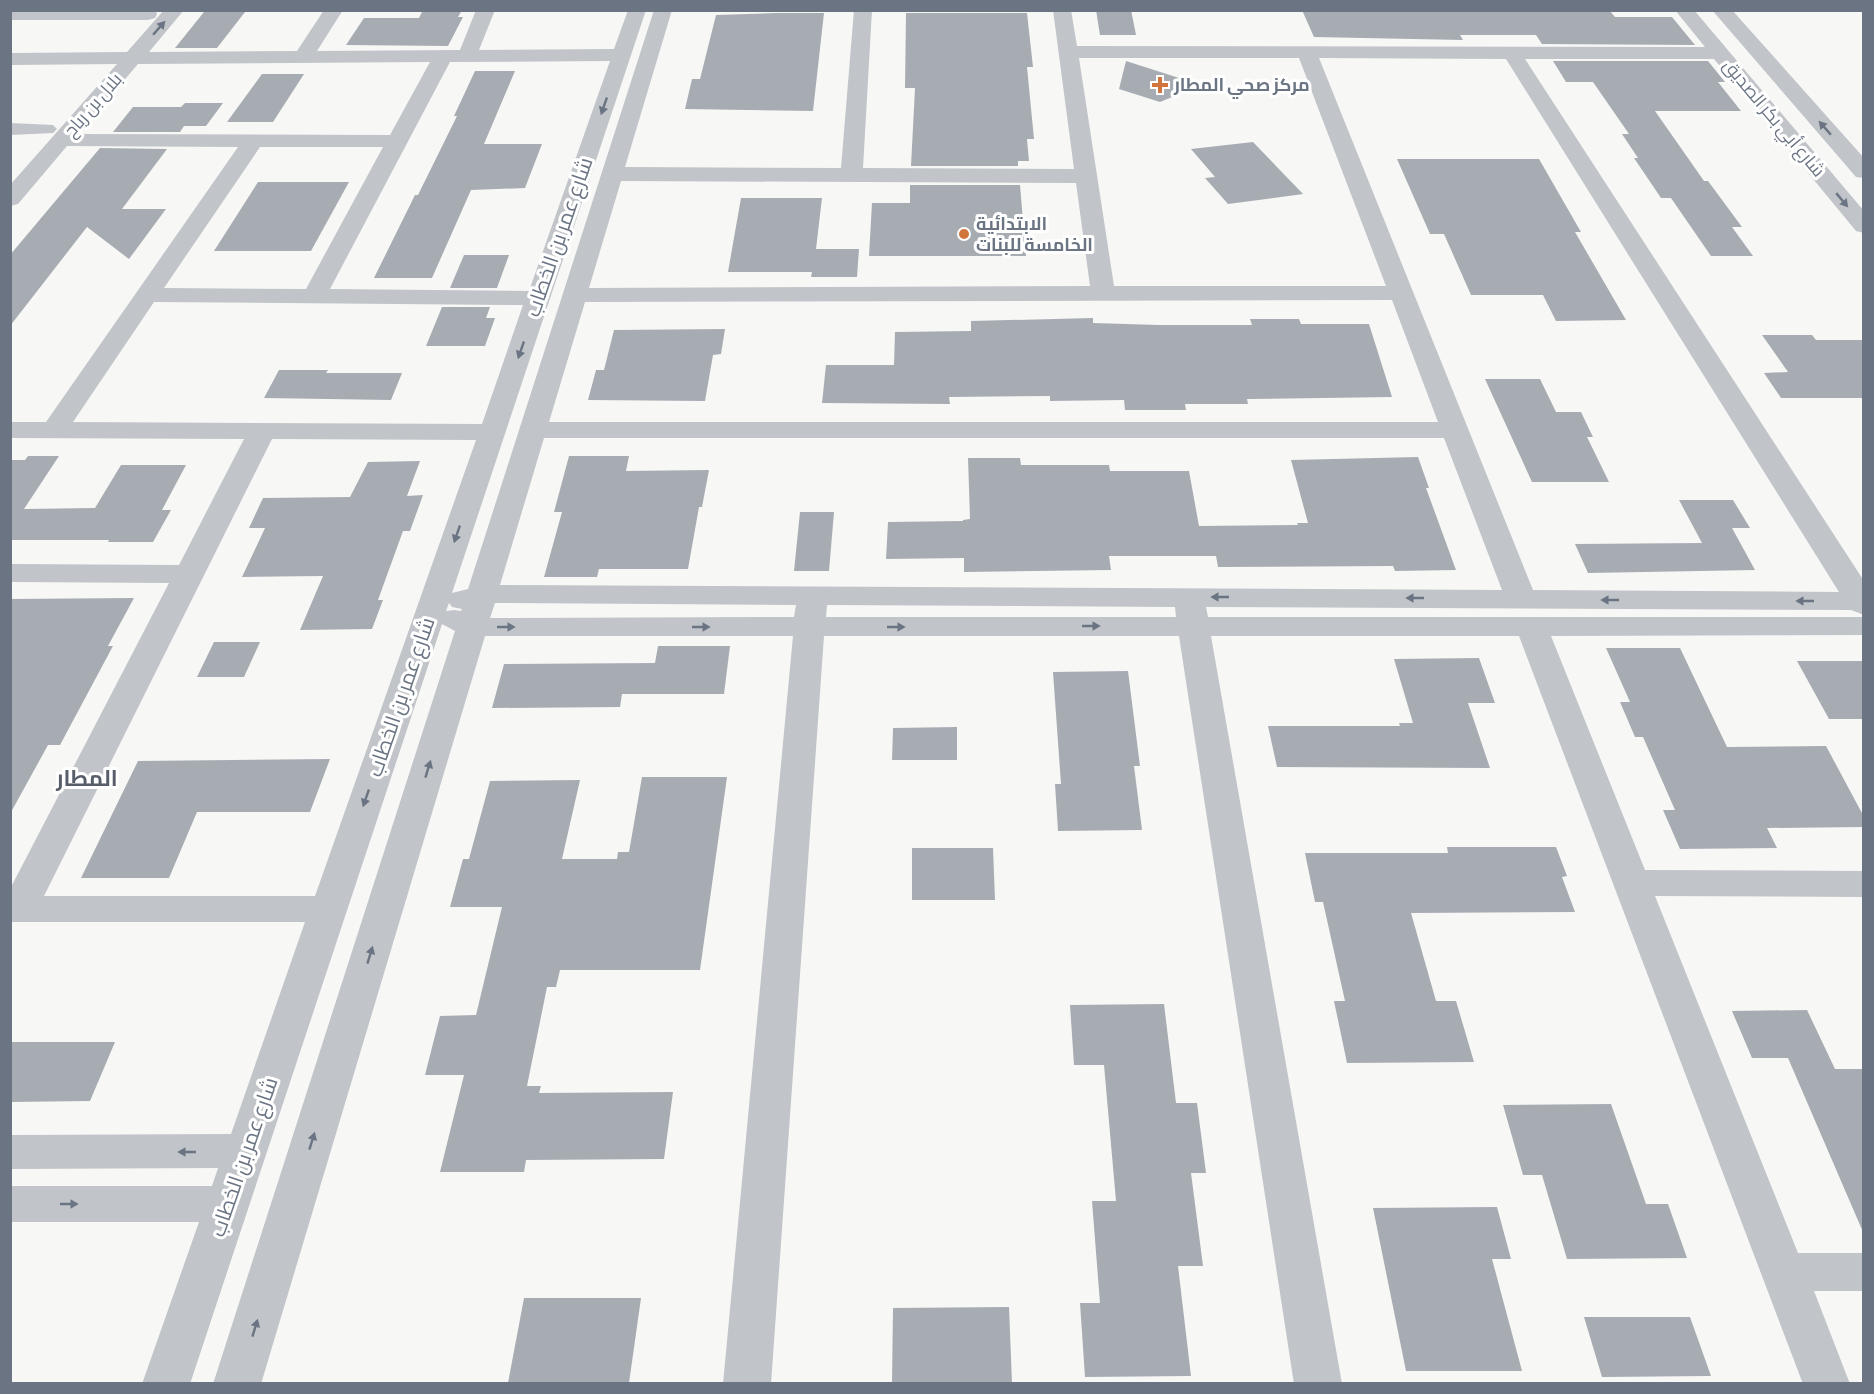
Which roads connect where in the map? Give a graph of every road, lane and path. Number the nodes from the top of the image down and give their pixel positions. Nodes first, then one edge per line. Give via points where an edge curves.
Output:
1 (175, 10) edge
2 (334, 10) edge
3 (486, 10) edge
4 (637, 10) edge
5 (663, 10) edge
6 (863, 10) edge
7 (1062, 10) edge
8 (1684, 10) edge
9 (1721, 10) edge
10 (150, 12) edge
11 (10, 14) edge
12 (1068, 52) junction
13 (1307, 52) junction
14 (1512, 53) junction
15 (1719, 53) junction
16 (622, 55) junction
17 (304, 56) junction
18 (443, 56) junction
19 (467, 56) junction
20 (110, 57) junction
21 (135, 57) junction
22 (10, 59) edge
23 (10, 129) edge
24 (54, 134) junction
25 (253, 141) junction
26 (397, 141) junction
27 (10, 169) edge
28 (1863, 172) edge
29 (613, 174) junction
30 (852, 175) junction
31 (1086, 176) junction
32 (10, 199) edge
33 (1863, 226) edge
34 (1401, 293) junction
35 (1103, 294) junction
36 (147, 295) junction
37 (575, 295) junction
38 (314, 297) junction
39 (538, 298) junction
40 (55, 429) junction
41 (10, 430) edge
42 (533, 430) junction
43 (1454, 430) junction
44 (262, 431) junction
45 (492, 432) junction
46 (10, 573) edge
47 (189, 574) junction
48 (483, 594) junction
49 (1863, 608) edge
50 (430, 610) junction
51 (811, 611) junction
52 (1191, 612) junction
53 (1526, 613) junction
54 (472, 627) junction
55 (1632, 883) junction
56 (1863, 884) edge
57 (15, 909) edge
58 (329, 909) junction
59 (246, 1151) junction
60 (10, 1152) edge
61 (10, 1204) edge
62 (228, 1204) junction
63 (1784, 1272) junction
64 (1863, 1272) edge
65 (166, 1383) edge
66 (237, 1383) edge
67 (747, 1383) edge
68 (1318, 1383) edge
69 (1827, 1383) edge

21 -> 1 street, بلال بن رباح
2 - 17 street
3 - 19 street
4 - 16 street, شارع عمر بن الخطاب
5 - 29 street, شارع عمر بن الخطاب
6 - 30 street
7 - 12 street
8 - 15 street, شارع أبي بكر الصديق
28 -> 9 street, شارع أبي بكر الصديق
10 - 11 street
10 - 20 street, بلال بن رباح
12 - 13 street
12 - 31 street
13 - 14 street
13 - 34 street
14 - 15 street
14 - 49 street
15 -> 33 street, شارع أبي بكر الصديق
16 - 19 street
16 -> 39 street, شارع عمر بن الخطاب
17 - 18 street
17 - 21 street
18 - 19 street
18 - 26 street
20 - 21 street
20 - 22 street
20 - 24 street, بلال بن رباح
21 - 24 street, بلال بن رباح
23 - 24 street
24 - 25 street
24 - 27 street, بلال بن رباح
24 - 32 street, بلال بن رباح
25 - 26 street
25 - 36 street
26 - 38 street
29 - 30 street
29 - 37 street, شارع عمر بن الخطاب
30 - 31 street
31 - 35 street
34 - 35 street
34 - 43 street
35 - 37 street
36 - 38 street
36 - 40 street
37 - 42 street, شارع عمر بن الخطاب
38 - 39 street
39 -> 45 street, شارع عمر بن الخطاب
40 - 41 street
40 - 44 street
42 - 43 street
42 - 48 street, شارع عمر بن الخطاب
43 - 53 street
44 - 45 street
44 - 47 street
45 -> 50 street, شارع عمر بن الخطاب
46 - 47 street
47 - 57 street
48 - 50 street
48 - 51 street
48 - 54 street, شارع عمر بن الخطاب
49 - 53 street
50 - 54 street
50 -> 58 street, شارع عمر بن الخطاب
51 - 52 street
54 -> 51 street
51 - 67 street
52 - 53 street
52 - 68 street
53 - 55 street
66 -> 54 street, شارع عمر بن الخطاب
55 - 56 street
55 - 63 street
57 - 58 street
58 - 59 street, شارع عمر بن الخطاب
59 -> 60 street
59 - 62 street, شارع عمر بن الخطاب
61 -> 62 street
62 - 65 street, شارع عمر بن الخطاب
63 - 64 street
63 - 69 street

